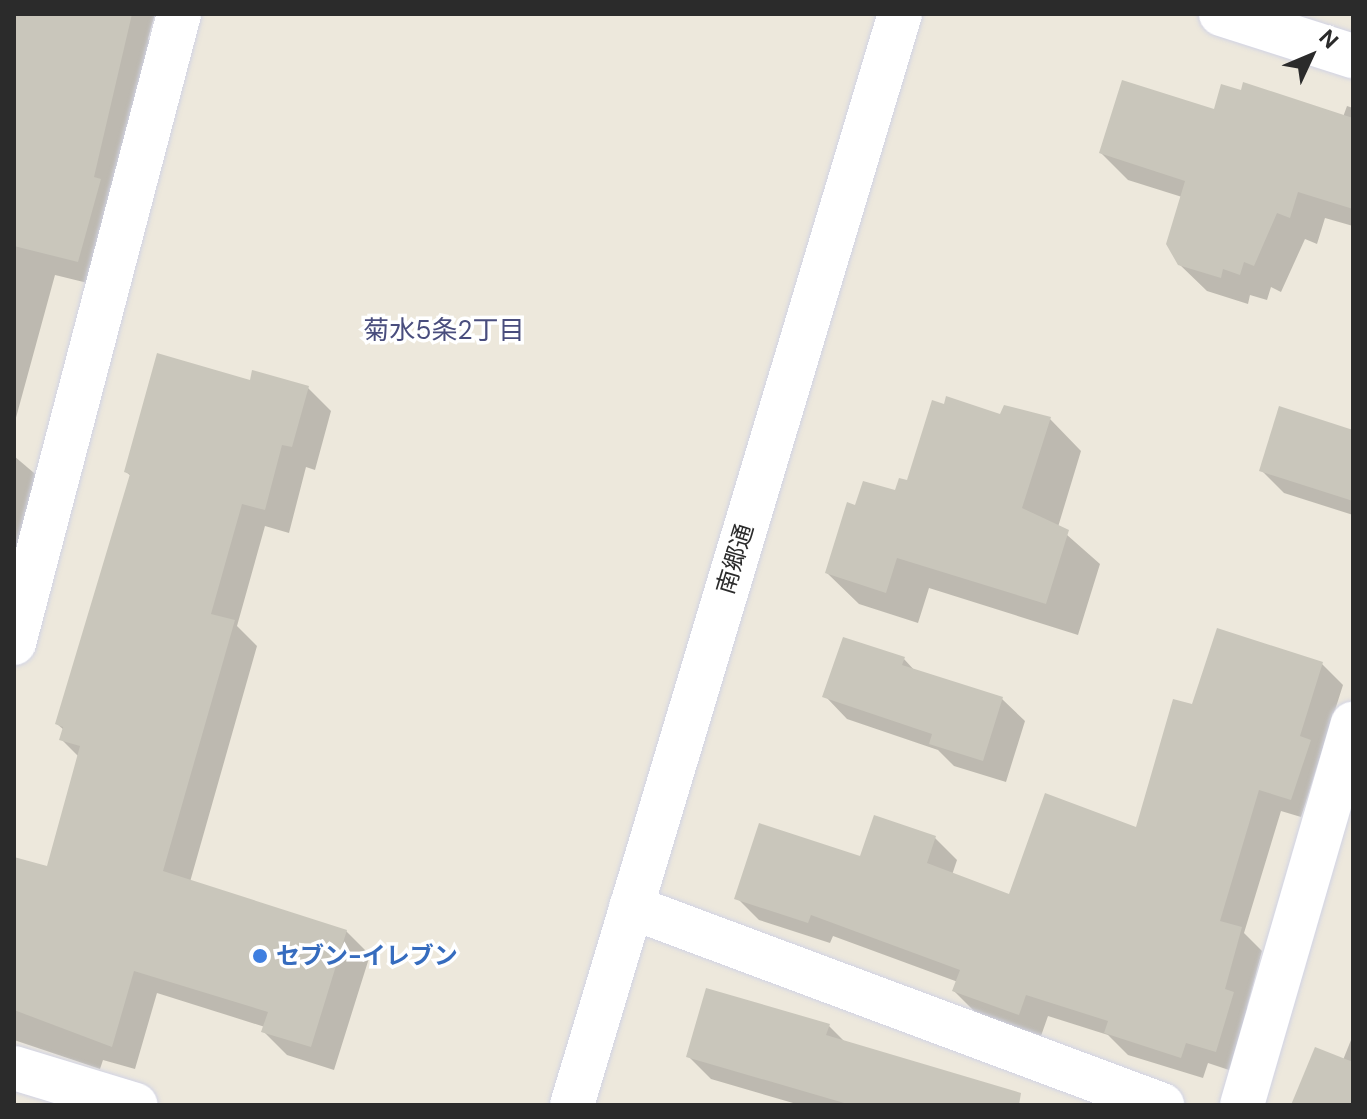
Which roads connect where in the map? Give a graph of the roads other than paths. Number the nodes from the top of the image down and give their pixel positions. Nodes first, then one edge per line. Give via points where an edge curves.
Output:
1 (179, 14) edge
2 (900, 14) edge
3 (1221, 14) edge
4 (1353, 56) edge
5 (14, 643) edge
6 (1353, 724) edge
7 (631, 907) junction
8 (14, 1068) edge
9 (136, 1105) edge
10 (572, 1105) edge
11 (1162, 1105) edge
12 (1242, 1105) edge

1 - 5 street
2 - 7 street, 南郷通
3 - 4 street
6 - 12 street
7 - 10 street, 南郷通
7 - 11 street
8 - 9 street

